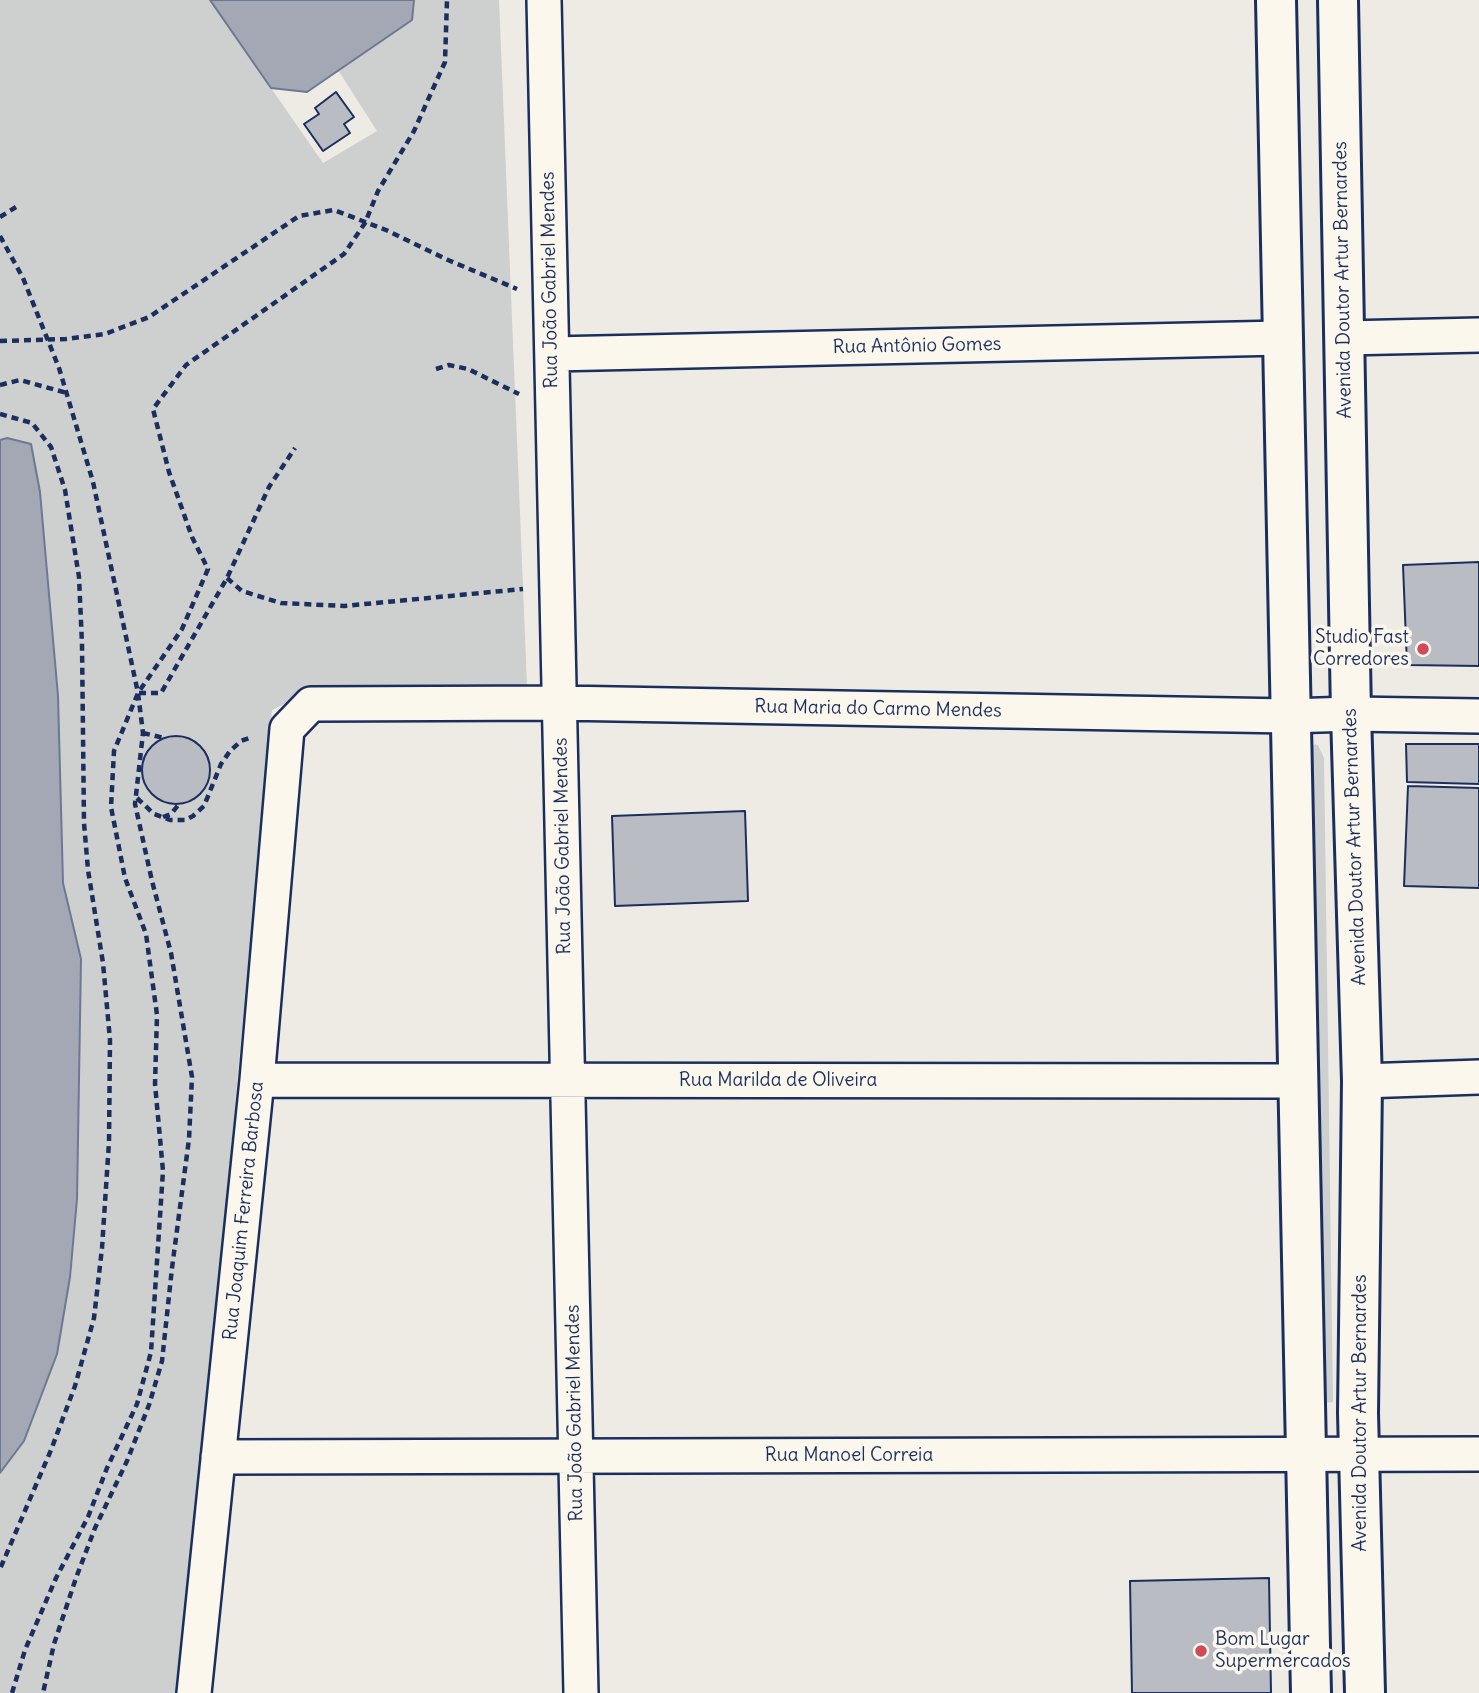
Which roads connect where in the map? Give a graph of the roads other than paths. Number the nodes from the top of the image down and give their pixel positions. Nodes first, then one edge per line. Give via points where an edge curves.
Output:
1 (544, 0) edge
2 (1276, 0) edge
3 (1338, 0) edge
4 (1479, 335) edge
5 (1282, 338) junction
6 (1344, 338) junction
7 (552, 354) junction
8 (559, 703) junction
9 (1351, 714) junction
10 (1289, 716) junction
11 (1479, 716) edge
12 (287, 729) joint
13 (1479, 1077) edge
14 (257, 1080) junction
15 (568, 1081) junction
16 (1298, 1081) junction
17 (1362, 1081) junction
18 (1479, 1454) edge
19 (1306, 1455) junction
20 (1359, 1455) junction
21 (218, 1457) junction
22 (576, 1457) junction
23 (194, 1693) edge
24 (581, 1693) edge
25 (1311, 1693) edge
26 (1365, 1693) edge

1 - 7 street, Rua João Gabriel Mendes
2 - 5 main road
3 - 6 main road, Avenida Doutor Artur Bernardes
4 - 6 street
5 - 7 street, Rua Antônio Gomes
5 - 10 main road
6 - 9 main road, Avenida Doutor Artur Bernardes
7 - 8 street, Rua João Gabriel Mendes
8 - 10 street, Rua Maria do Carmo Mendes
8 - 12 street, Rua Maria do Carmo Mendes via 311,704
8 - 15 street, Rua João Gabriel Mendes
9 - 10 street, Rua Maria do Carmo Mendes
9 - 11 street, Rua Maria do Carmo Mendes
9 - 17 main road, Avenida Doutor Artur Bernardes
10 - 16 main road
12 - 14 street, Rua Joaquim Ferreira Barbosa
13 - 17 street
14 - 15 street, Rua Marilda de Oliveira
14 - 21 street, Rua Joaquim Ferreira Barbosa
15 - 16 street, Rua Marilda de Oliveira
15 - 22 street, Rua João Gabriel Mendes
16 - 19 main road
17 - 20 main road, Avenida Doutor Artur Bernardes
18 - 20 street, Rua Manoel Correia
19 - 20 street, Rua Manoel Correia
19 - 22 street, Rua Manoel Correia
19 - 25 main road
20 - 26 main road, Avenida Doutor Artur Bernardes
21 - 22 street, Rua Manoel Correia
21 - 23 street, Rua Joaquim Ferreira Barbosa
22 - 24 street, Rua João Gabriel Mendes

